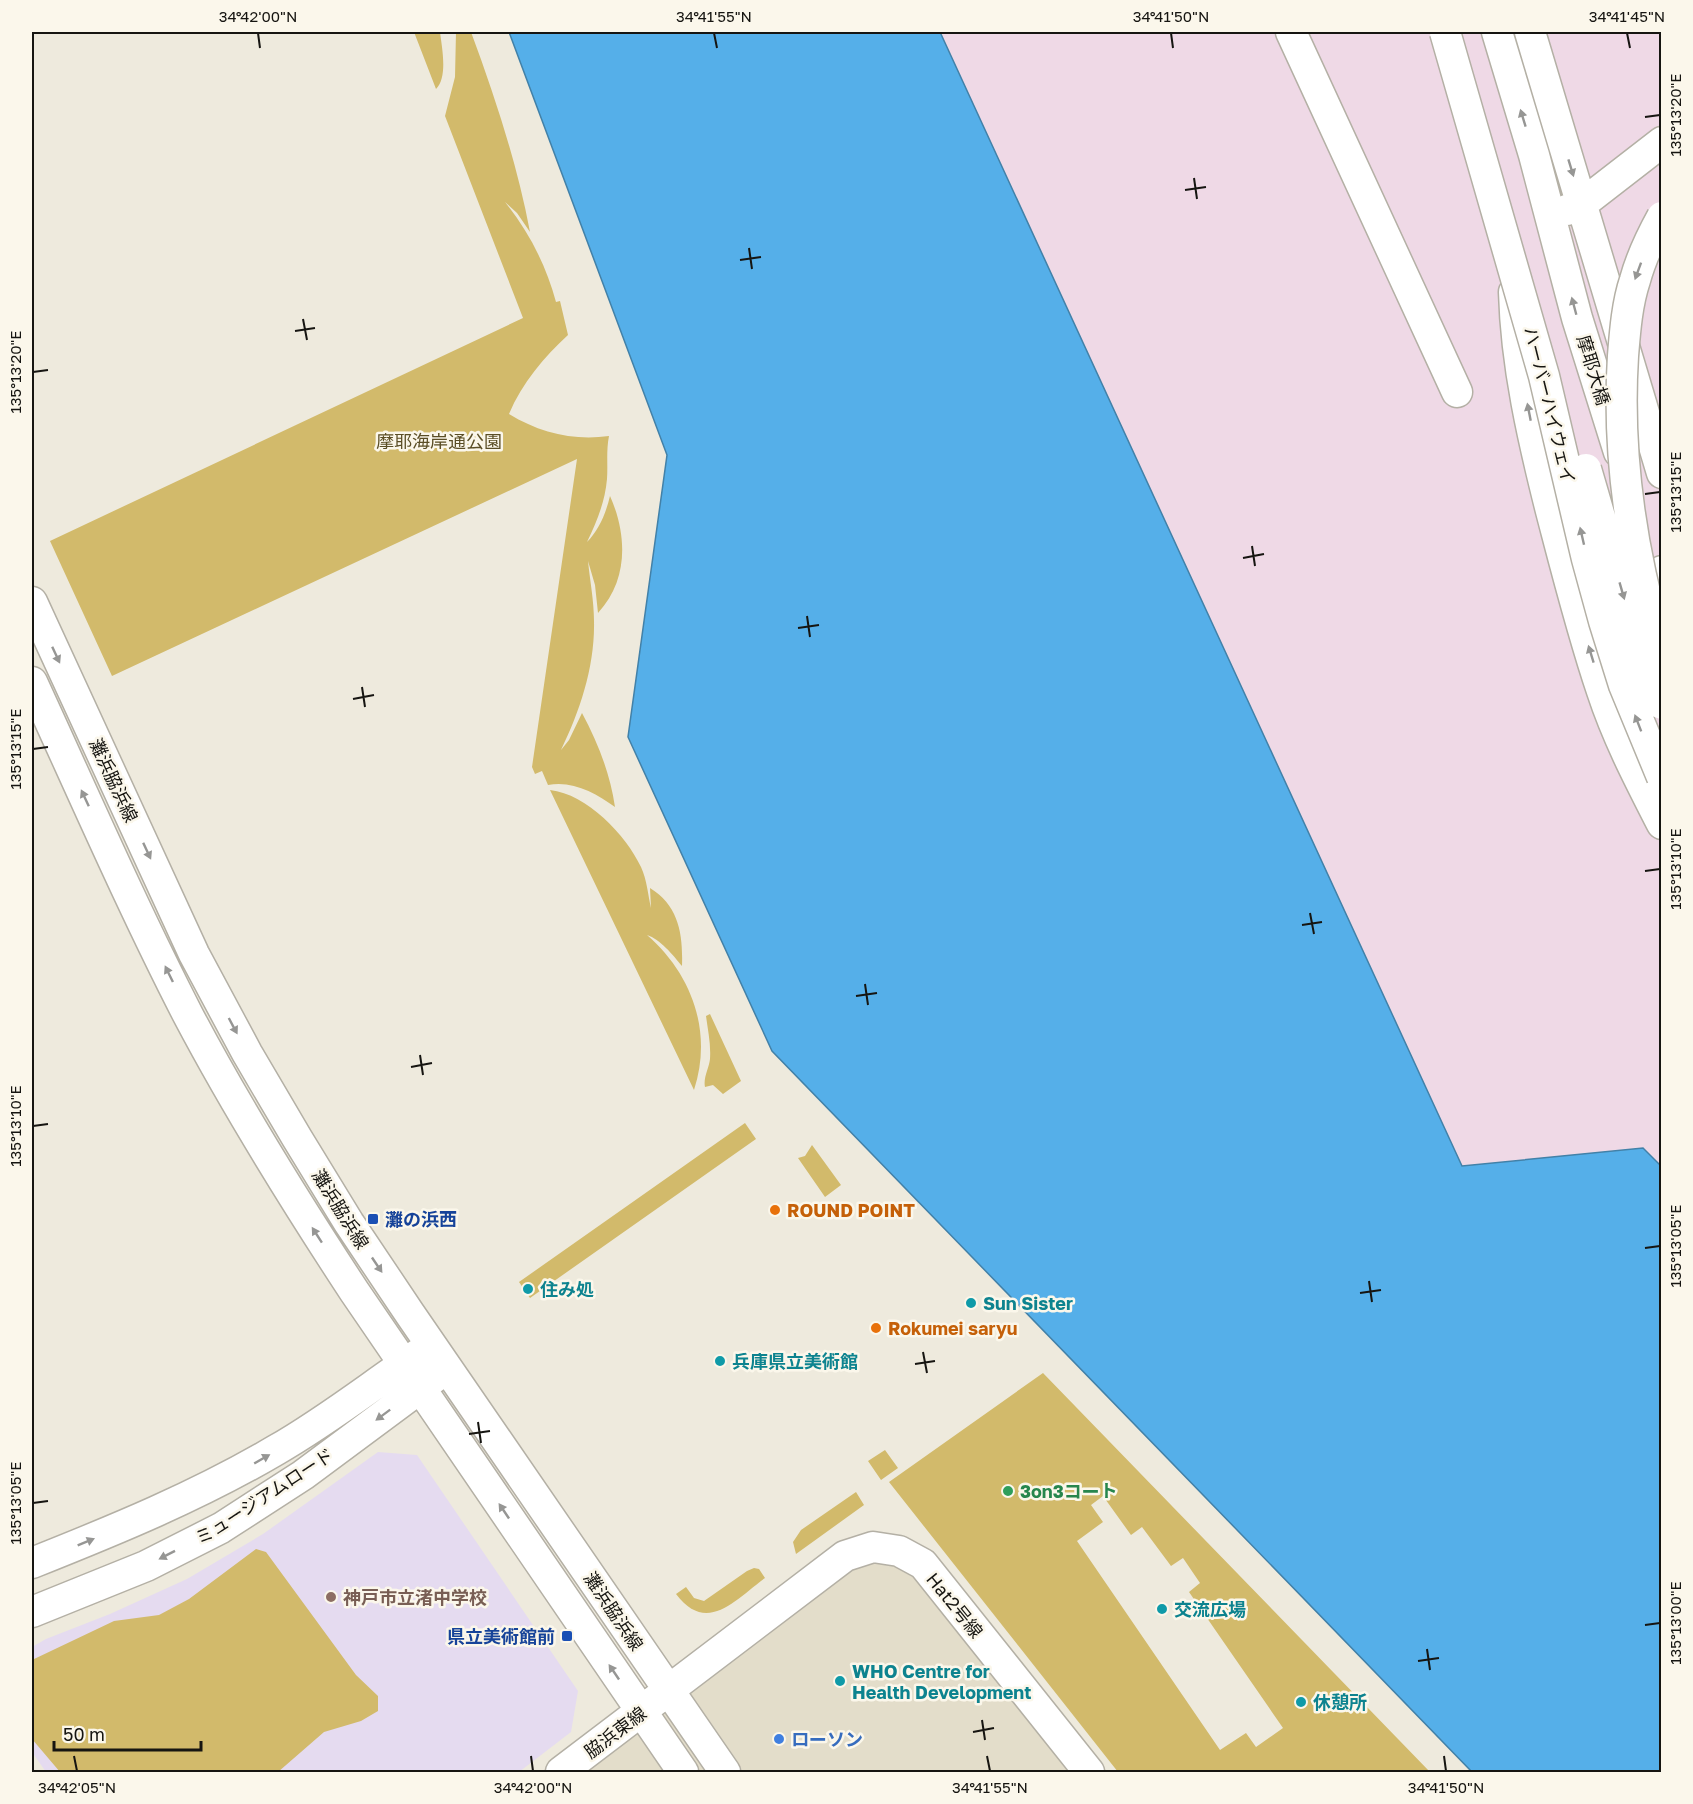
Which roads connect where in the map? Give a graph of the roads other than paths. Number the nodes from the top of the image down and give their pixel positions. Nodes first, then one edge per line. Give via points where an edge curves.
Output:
1 (1291, 32) edge
2 (1445, 32) edge
3 (1457, 32) edge
4 (1497, 32) edge
5 (1530, 32) edge
6 (1662, 142) edge
7 (1582, 204) junction
8 (1550, 215) junction
9 (1662, 217) edge
10 (1457, 393) dead end
11 (1662, 473) edge
12 (1658, 578) edge
13 (32, 602) edge
14 (1662, 655) edge
15 (32, 682) edge
16 (1662, 704) edge
17 (1662, 714) edge
18 (1662, 777) edge
19 (1662, 824) edge
20 (440, 1357) junction
21 (412, 1376) junction
22 (32, 1563) edge
23 (32, 1612) edge
24 (669, 1691) junction
25 (641, 1712) junction
26 (561, 1773) edge
27 (683, 1773) edge
28 (725, 1773) edge
29 (1089, 1773) edge

1 - 10 street
18 -> 2 street, ハーバーハイウェイ, bridge via 1624,685 1604,621 1544,376
3 -> 16 street, ハーバーハイウェイ, bridge via 1626,606
19 -> 3 street via 1602,692 1540,469 1520,367 1509,247
8 -> 4 street, 摩耶大橋
5 -> 7 street, 摩耶大橋
6 - 7 street
7 - 8 street
7 - 11 street, 摩耶大橋
12 -> 8 street, 摩耶大橋
9 -> 14 street, bridge via 1634,282 1625,327 1622,377 1627,494 1646,602
12 - 17 street, 摩耶大橋 via 1657,663
13 -> 20 street, 灘浜脇浜線 via 194,954 247,1053 349,1222
21 -> 15 street, 灘浜脇浜線 via 304,1215 188,1015
20 - 21 street, ミュージアムロード
20 - 24 street, 灘浜脇浜線
22 -> 21 street, ミュージアムロード via 172,1506
21 -> 23 street, ミュージアムロード via 303,1475 221,1528 146,1566
25 -> 21 street, 灘浜脇浜線
24 - 25 street, 脇浜東線
24 - 28 street, 灘浜脇浜線
24 - 29 street, Hat2号線 via 845,1556 873,1547 899,1551 922,1564
25 - 26 street, 脇浜東線
25 - 27 street, 灘浜脇浜線

